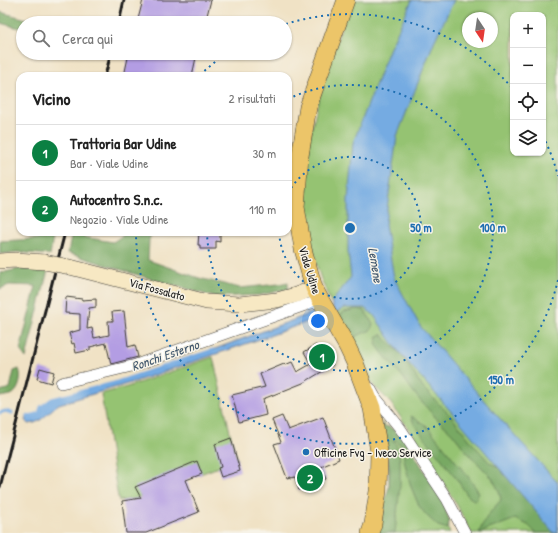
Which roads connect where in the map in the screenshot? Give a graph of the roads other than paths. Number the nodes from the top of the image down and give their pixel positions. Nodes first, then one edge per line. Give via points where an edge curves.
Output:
1 (346, 0) edge
2 (16, 260) junction
3 (0, 261) edge
4 (0, 266) edge
5 (317, 294) junction
6 (355, 363) junction
7 (61, 383) dead end
8 (465, 532) edge
9 (370, 533) edge

1 - 5 main road, Viale Udine via 308,107 300,156 296,207 303,249
2 - 3 street, Via Fossalato
2 - 4 street
2 - 5 street, Via Fossalato, bridge via 70,267 207,302 239,304
5 - 6 main road, Viale Udine
5 - 7 street via 300,306 136,365
6 - 8 street via 375,397 400,428 447,499
6 - 9 main road, Viale Udine via 372,408 379,452 378,491

